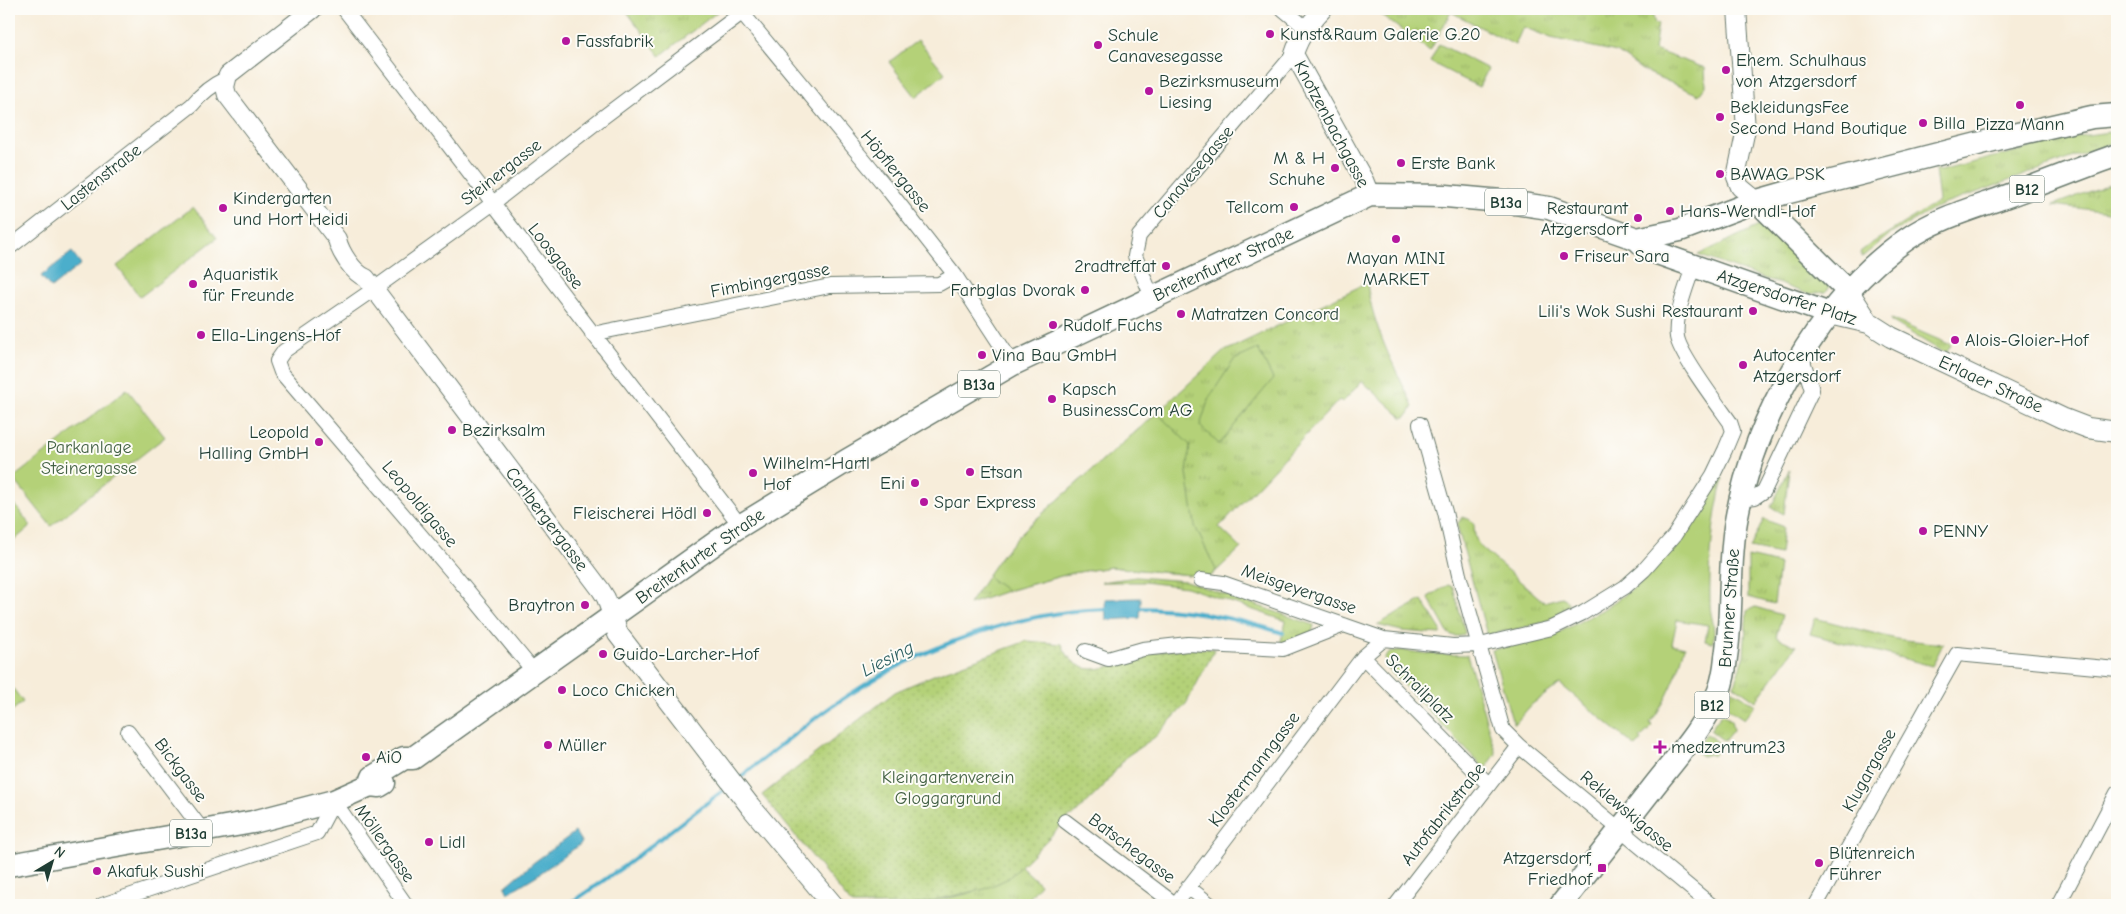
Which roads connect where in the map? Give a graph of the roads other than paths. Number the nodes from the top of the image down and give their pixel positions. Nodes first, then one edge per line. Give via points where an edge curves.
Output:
1 (313, 9) edge
2 (344, 9) edge
3 (1283, 9) edge
4 (1323, 9) edge
5 (1737, 9) edge
6 (743, 10) edge
7 (1306, 28) junction
8 (1294, 54) junction
9 (226, 79) junction
10 (2117, 115) edge
11 (2117, 155) edge
12 (1370, 195) junction
13 (1757, 202) junction
14 (492, 204) junction
15 (1680, 230) junction
16 (1637, 239) junction
17 (9, 248) edge
18 (1688, 264) junction
19 (955, 275) junction
20 (370, 284) junction
21 (1849, 292) junction
22 (1152, 297) junction
23 (1830, 314) junction
24 (1869, 323) junction
25 (592, 334) junction
26 (277, 361) joint
27 (1013, 364) junction
28 (1420, 424) dead end
29 (2117, 432) edge
30 (740, 525) junction
31 (1201, 580) dead end
32 (612, 616) junction
33 (1344, 625) junction
34 (1384, 639) junction
35 (1480, 644) junction
36 (1086, 651) dead end
37 (1363, 657) junction
38 (2117, 669) edge
39 (535, 673) junction
40 (128, 732) dead end
41 (1519, 746) junction
42 (1489, 785) junction
43 (2117, 793) edge
44 (334, 801) junction
45 (1065, 821) dead end
46 (203, 830) junction
47 (1620, 830) junction
48 (9, 864) edge
49 (1188, 887) junction
50 (102, 905) edge
51 (406, 905) edge
52 (832, 905) edge
53 (1175, 905) edge
54 (1211, 905) edge
55 (1396, 905) edge
56 (1561, 905) edge
57 (1711, 905) edge
58 (1816, 905) edge
59 (2058, 905) edge

1 - 9 street, Lastenstraße
2 - 14 street, Loosgasse
3 - 7 street
4 - 7 street, Canavesegasse
5 - 13 street via 1746,129 1736,177 1740,187
6 - 14 street, Steinergasse
6 - 19 street, Höpflergasse
7 - 8 street, Canavesegasse
8 - 12 street, Knotzenbachgasse
8 - 22 street, Canavesegasse via 1139,236 1135,256
9 - 17 street, Lastenstraße via 221,88 203,102 192,105
9 - 20 street, Carlbergergasse via 227,95 337,239 346,258
10 - 13 main road via 2092,117 2009,136
11 - 21 main road, Brunner Straße / B12 via 1924,229 1878,261
12 - 16 main road, Breitenfurter Straße / B13a via 1456,197 1549,208
12 - 22 main road, Breitenfurter Straße / B13a
13 - 15 main road
13 - 21 main road, Atzgersdorfer Platz
14 - 20 street, Steinergasse
14 - 25 street, Loosgasse
15 - 16 main road
15 - 18 main road via 1674,244 1677,254
16 - 18 main road, Atzgersdorfer Platz via 1647,249
18 - 23 main road, Atzgersdorfer Platz
18 - 35 street via 1677,339 1733,431 1713,476 1674,536 1625,587 1552,628
19 - 25 street, Fimbingergasse via 940,284 830,286
19 - 27 street, Höpflergasse
20 - 26 street, Steinergasse via 337,315 284,351
20 - 32 street, Carlbergergasse via 606,598
21 - 23 main road, Brunner Straße / B12
21 - 24 main road, Atzgersdorfer Platz
22 - 27 main road, Breitenfurter Straße / B13a
23 - 24 main road, Atzgersdorfer Platz
23 - 47 main road, Brunner Straße / B12 via 1802,354 1779,397 1755,452 1741,499 1732,554 1730,635 1719,691 1696,732
24 - 29 main road, Erlaaer Straße via 1891,337 2062,418 2088,428
25 - 30 street, Loosgasse
26 - 39 street, Leopoldigasse via 281,372
27 - 30 main road, Breitenfurter Straße / B13a
28 - 35 street
30 - 32 main road, Breitenfurter Straße / B13a
31 - 33 street, Meisgeyergasse via 1223,583
32 - 39 main road, Breitenfurter Straße / B13a
32 - 52 main road, Carlbergergasse via 618,634 746,801
33 - 34 street, Meisgeyergasse
33 - 36 street via 1283,649 1188,644 1143,649 1108,659
34 - 35 street, Schrailplatz via 1453,646
34 - 37 street, Schrailplatz
35 - 41 street via 1503,730
37 - 42 street, Schrailplatz
37 - 49 street, Klostermanngasse
38 - 58 street, Klugargasse via 1957,654
39 - 44 main road, Breitenfurter Straße / B13a via 413,758 404,758 373,777 370,785
40 - 46 street, Bickgasse
41 - 42 street, Autofabrikstraße
41 - 47 street, Reklewskigasse
42 - 55 street, Autofabrikstraße
43 - 59 street
44 - 46 main road, Breitenfurter Straße / B13a via 253,822
44 - 50 street via 317,834
44 - 51 street, Möllergasse
45 - 53 street, Batschegasse
46 - 48 main road, Breitenfurter Straße / B13a
47 - 56 main road, Brunner Straße / B12
47 - 57 street, Reklewskigasse
49 - 53 street, Klostermanngasse
49 - 54 street

